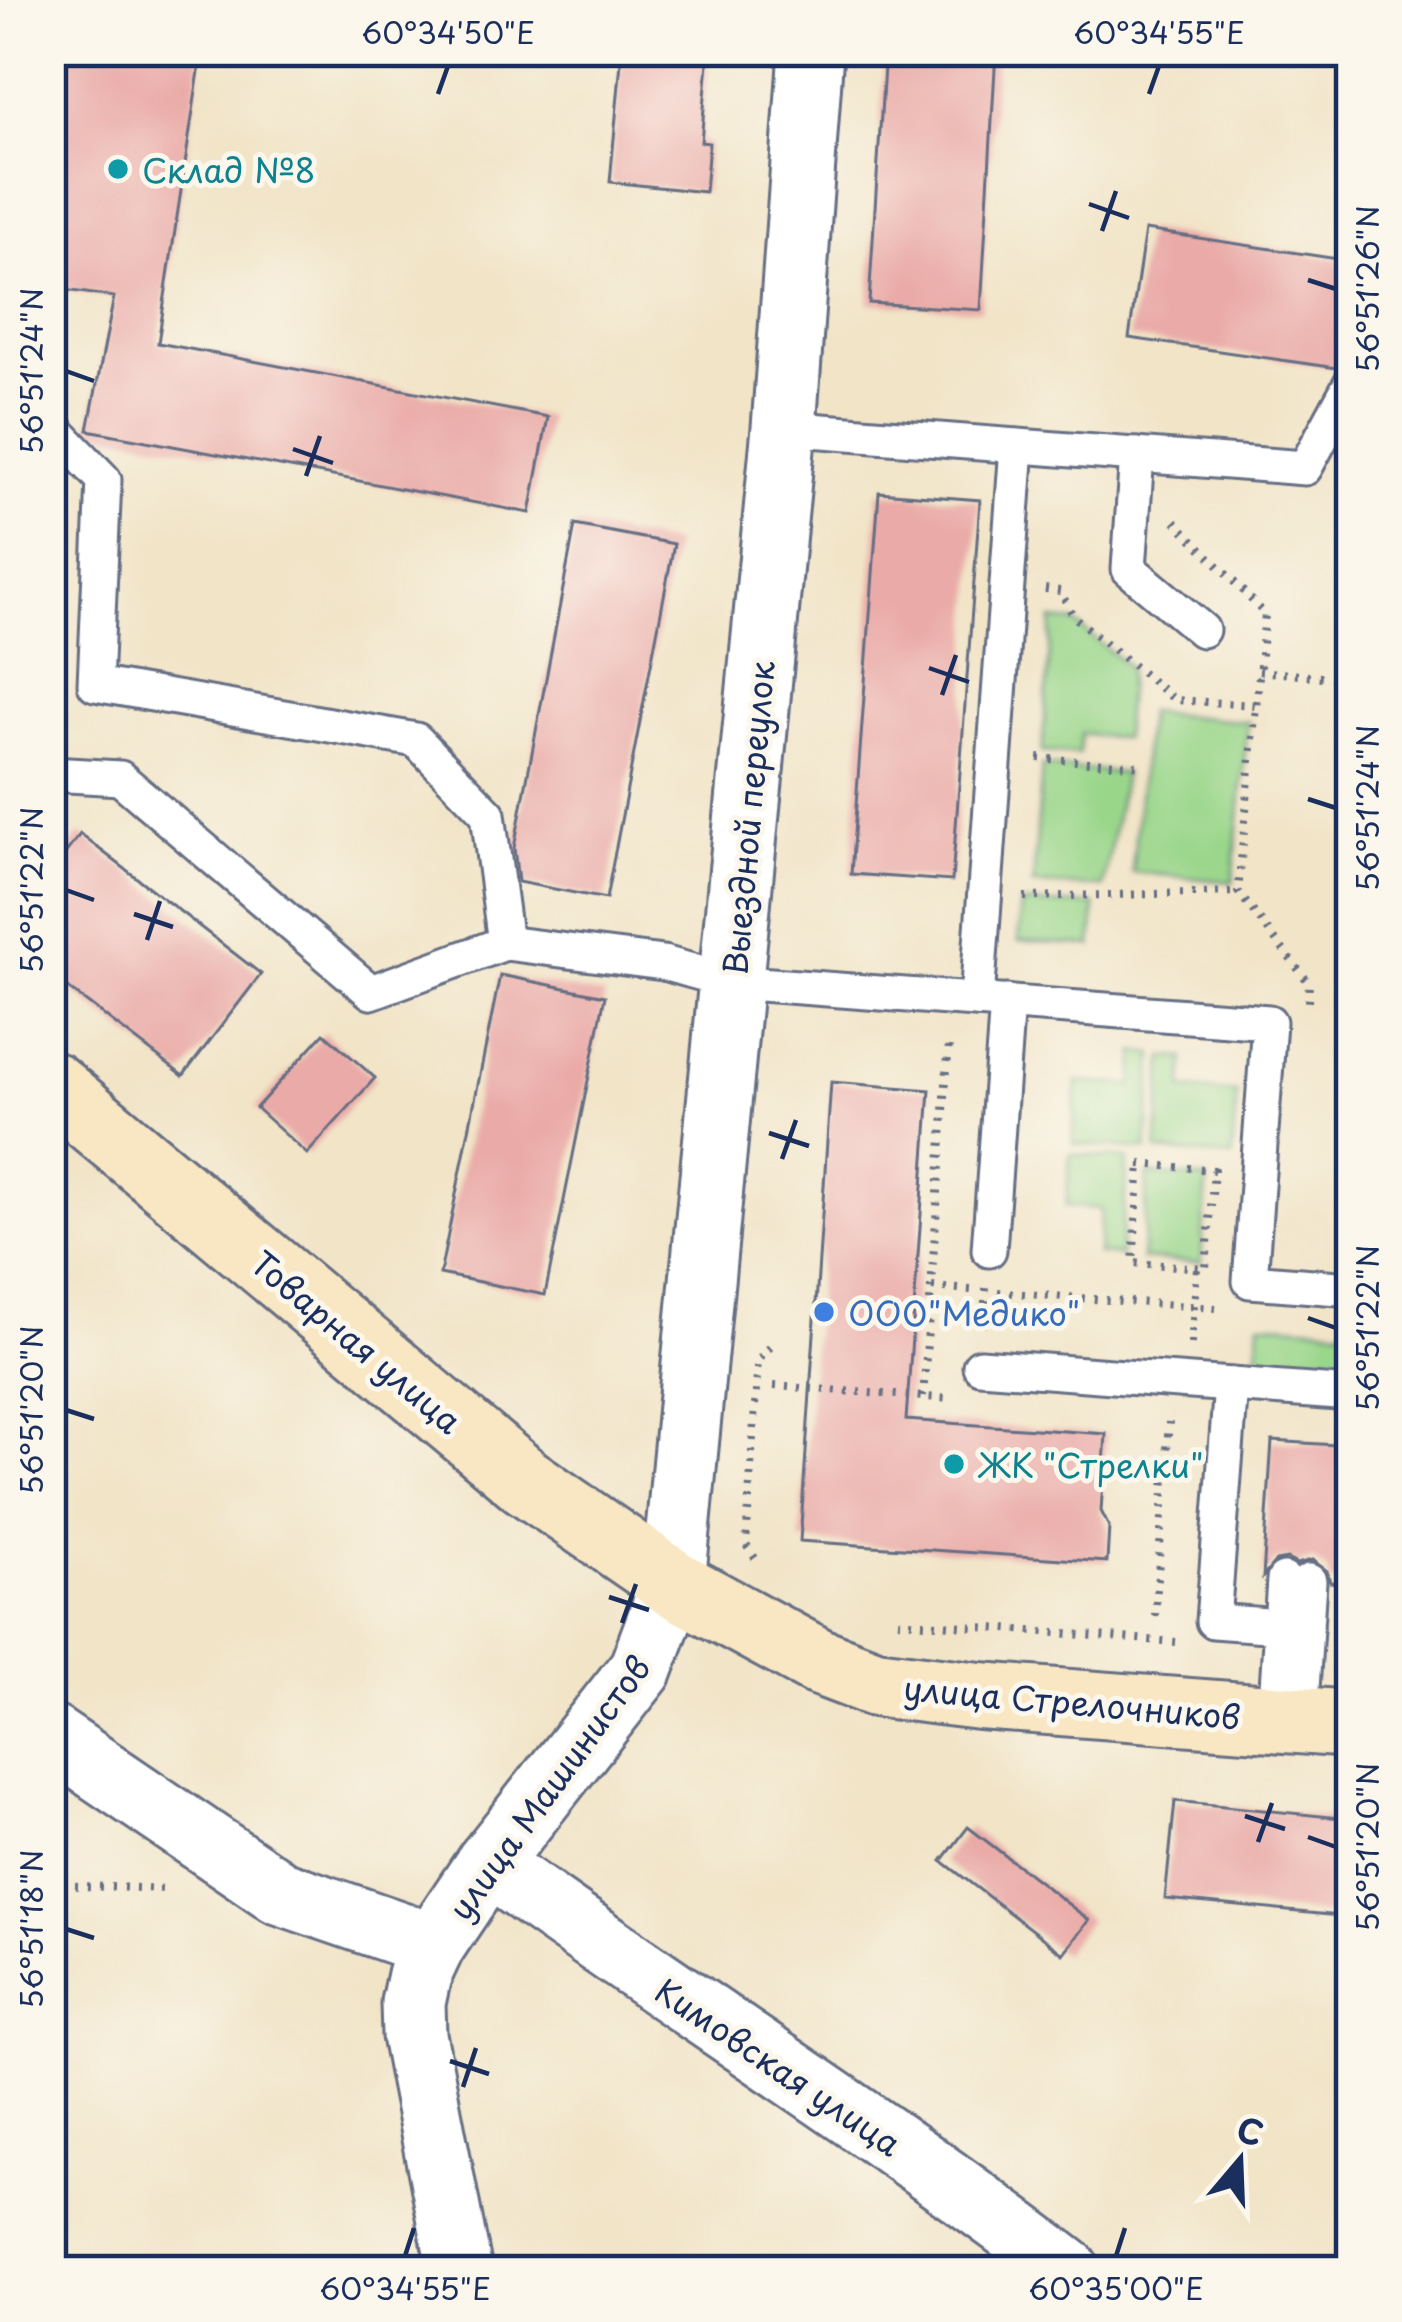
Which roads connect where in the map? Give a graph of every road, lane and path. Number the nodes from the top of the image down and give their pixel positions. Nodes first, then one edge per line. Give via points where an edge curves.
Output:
1 (811, 51) edge
2 (1351, 383) edge
3 (51, 425) edge
4 (784, 428) junction
5 (1017, 446) junction
6 (1137, 468) junction
7 (1053, 590) dead end
8 (1202, 630) dead end
9 (1259, 670) junction
10 (1351, 680) edge
11 (1256, 705) junction
12 (1019, 757) dead end
13 (1142, 766) dead end
14 (51, 774) edge
15 (1238, 892) junction
16 (1008, 897) dead end
17 (505, 943) junction
18 (732, 982) junction
19 (1309, 983) dead end
20 (979, 1000) junction
21 (51, 1085) edge
22 (989, 1250) joint
23 (1197, 1268) junction
24 (932, 1287) junction
25 (1351, 1289) edge
26 (986, 1291) junction
27 (1194, 1307) junction
28 (1217, 1308) dead end
29 (776, 1341) dead end
30 (980, 1366) joint
31 (1188, 1382) junction
32 (774, 1385) dead end
33 (1231, 1385) junction
34 (1351, 1394) edge
35 (923, 1397) junction
36 (968, 1400) dead end
37 (1169, 1415) dead end
38 (746, 1545) dead end
39 (1297, 1581) dead end
40 (673, 1583) junction
41 (1155, 1616) dead end
42 (883, 1620) dead end
43 (1293, 1627) junction
44 (1186, 1642) dead end
45 (1309, 1721) edge
46 (51, 1737) edge
47 (488, 1863) junction
48 (433, 1945) junction
49 (460, 2271) edge
50 (1069, 2271) edge

1 - 4 street, Выездной переулок
2 - 6 lane via 1305,468
3 - 17 lane via 104,480 95,684 416,740 488,814
4 - 5 lane
4 - 18 street, Выездной переулок
5 - 6 lane
5 - 20 lane
6 - 8 lane via 1129,569
6 - 9 path via 1265,614
7 - 11 path via 1175,700
9 - 10 path
9 - 11 path
11 - 15 path
12 - 13 path
14 - 17 lane via 120,778 371,992
15 - 16 path
15 - 19 path
17 - 18 lane via 663,963
18 - 20 lane
18 - 40 street, Выездной переулок
20 - 22 lane
20 - 24 path
20 - 25 lane via 1269,1022 1250,1281
21 - 40 main road, Товарная улица via 525,1481
22 - 26 path
23 - 23 path via 1133,1262 1140,1164 1214,1170 1206,1268
23 - 27 path
24 - 26 path
24 - 35 path
26 - 27 path
26 - 30 path
27 - 28 path
27 - 31 path
29 - 38 path via 758,1360
30 - 31 lane
31 - 33 lane
32 - 35 path
33 - 34 lane
33 - 43 lane via 1213,1621
35 - 36 path
37 - 41 path
39 - 43 lane
40 - 45 main road, улица Стрелочников via 874,1683
40 - 47 street, улица Машинистов via 641,1669
42 - 44 path
43 - 45 lane
46 - 48 street via 279,1892
47 - 48 street, улица Машинистов
47 - 50 street, Кимовская улица
48 - 49 street, улица Машинистов via 413,2003 414,2036

